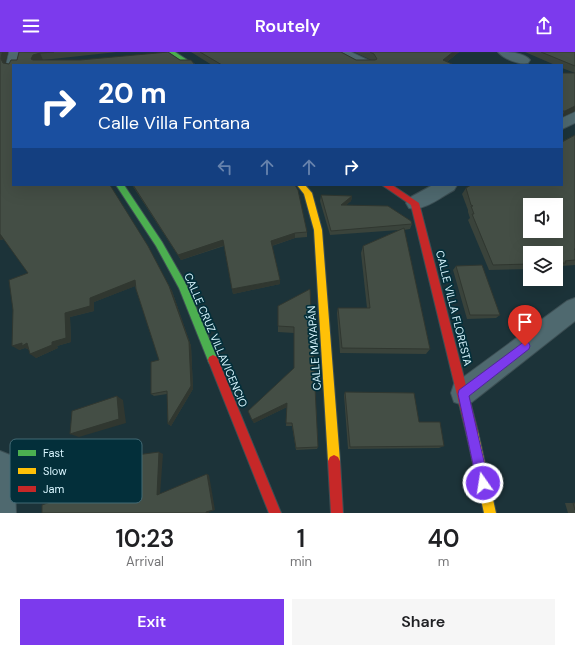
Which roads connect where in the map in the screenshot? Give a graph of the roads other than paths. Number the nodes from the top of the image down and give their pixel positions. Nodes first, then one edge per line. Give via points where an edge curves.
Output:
1 (16, 52) edge
2 (172, 52) edge
3 (341, 52) edge
4 (505, 52) edge
5 (156, 54) edge
6 (523, 60) dead end
7 (14, 64) edge
8 (190, 64) edge
9 (365, 64) edge
10 (12, 67) edge
11 (0, 69) edge
12 (575, 117) edge
13 (563, 123) edge
14 (121, 186) edge
15 (302, 186) edge
16 (388, 186) edge
17 (446, 186) edge
18 (415, 203) junction
19 (575, 308) edge
20 (463, 394) junction
21 (0, 465) edge
22 (2, 513) edge
23 (275, 513) edge
24 (337, 513) edge
25 (490, 513) edge

1 - 7 street
2 - 5 street
2 - 8 street
3 - 9 street
4 - 6 street
10 - 11 street
12 - 13 street
14 - 23 street, CALLE CRUZ VILLAVICENCIO via 159,244 183,287
15 - 24 street, CALLE MAYAPÁN via 308,193 318,230
16 - 18 street
17 - 18 street
18 - 20 street, CALLE VILLA FLORESTA
19 - 20 street
20 - 25 street, CALLE VILLA FLORESTA
21 - 22 street

